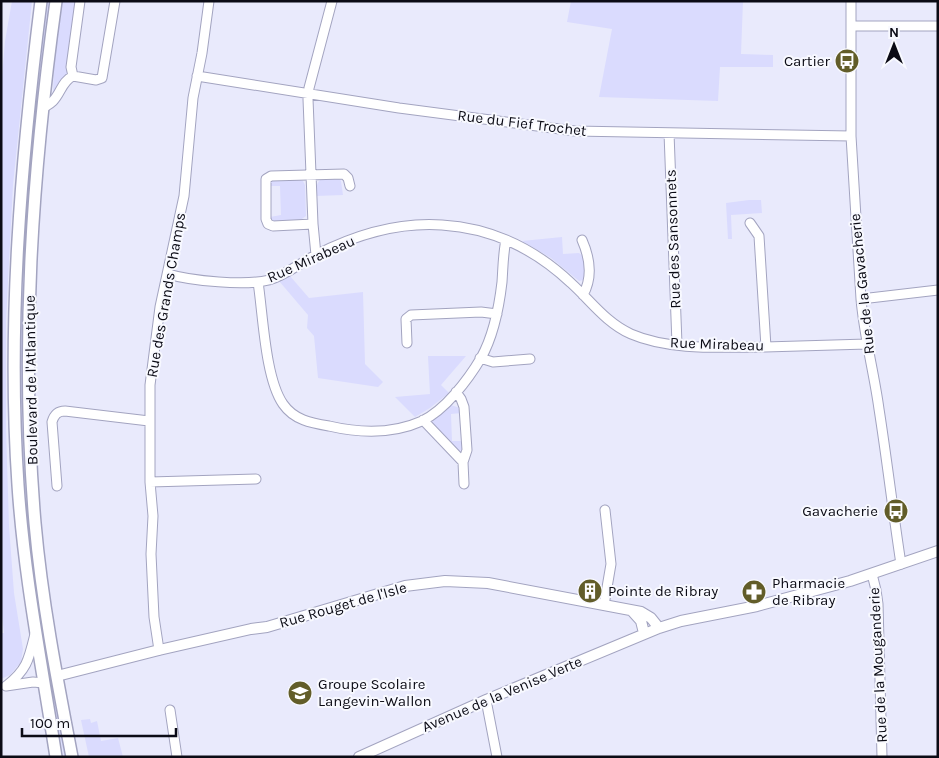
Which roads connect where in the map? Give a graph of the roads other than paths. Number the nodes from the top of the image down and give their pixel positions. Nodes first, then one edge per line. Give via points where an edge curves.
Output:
1 (41, 1) edge
2 (56, 1) edge
3 (80, 1) edge
4 (115, 1) edge
5 (210, 1) edge
6 (332, 1) edge
7 (851, 1) edge
8 (851, 26) junction
9 (938, 26) edge
10 (73, 76) junction
11 (197, 76) junction
12 (309, 94) junction
13 (43, 108) junction
14 (669, 133) junction
15 (851, 136) junction
16 (311, 175) junction
17 (350, 186) dead end
18 (750, 223) dead end
19 (313, 224) junction
20 (506, 240) junction
21 (582, 240) dead end
22 (316, 255) junction
23 (168, 274) junction
24 (258, 282) junction
25 (938, 290) edge
26 (583, 295) junction
27 (861, 299) junction
28 (497, 314) junction
29 (407, 343) dead end
30 (677, 344) junction
31 (867, 344) junction
32 (766, 347) junction
33 (480, 358) junction
34 (530, 359) dead end
35 (456, 392) junction
36 (423, 420) junction
37 (149, 421) junction
38 (463, 462) junction
39 (256, 479) dead end
40 (150, 482) junction
41 (464, 484) dead end
42 (57, 486) dead end
43 (605, 510) dead end
44 (938, 551) edge
45 (901, 564) junction
46 (872, 574) junction
47 (604, 605) junction
48 (632, 611) junction
49 (659, 628) junction
50 (35, 633) junction
51 (644, 633) junction
52 (159, 650) junction
53 (57, 676) junction
54 (44, 683) junction
55 (3, 687) edge
56 (486, 700) junction
57 (170, 710) dead end
58 (56, 757) edge
59 (72, 757) edge
60 (177, 757) edge
61 (359, 757) edge
62 (497, 757) edge
63 (882, 757) edge

1 - 50 main road, Boulevard de l'Atlantique via 23,172 14,358 19,505
2 - 13 main road, Boulevard de l'Atlantique
3 - 10 street via 71,67
4 - 10 street via 102,78
5 - 11 street, Rue des Grands Champs
6 - 12 street
7 - 8 street, Rue de la Gavacherie
8 - 9 street
8 - 15 street, Rue de la Gavacherie
10 - 13 street via 67,79 53,101
11 - 12 street, Rue du Fief Trochet
11 - 23 street, Rue des Grands Champs via 184,196
12 - 14 street, Rue du Fief Trochet via 575,131
12 - 16 street
13 - 53 main road, Boulevard de l'Atlantique via 30,266 28,407 37,541
14 - 15 street, Rue du Fief Trochet
14 - 30 street, Rue des Sansonnets
15 - 27 street, Rue de la Gavacherie
16 - 17 street via 344,174
16 - 19 street
16 - 19 street via 271,176 266,179 266,219 273,226
18 - 32 street via 759,236
19 - 22 street
20 - 22 street, Rue Mirabeau via 460,227 406,226 373,232
20 - 26 street, Rue Mirabeau via 552,266
20 - 28 street
21 - 26 street via 588,254 590,277
22 - 24 street, Rue Mirabeau via 277,277
23 - 24 street, Rue Mirabeau
23 - 37 street, Rue des Grands Champs via 152,364
24 - 36 street via 273,380 288,411 307,422 362,432
25 - 27 street
26 - 30 street, Rue Mirabeau via 609,320 631,334
27 - 31 street, Rue de la Gavacherie
28 - 29 street via 411,315 406,319
28 - 33 street
30 - 32 street, Rue Mirabeau
31 - 32 street, Rue Mirabeau
31 - 45 street, Rue de la Gavacherie
33 - 34 street via 493,362
33 - 35 street
35 - 36 street
35 - 38 street via 464,407 467,450
36 - 38 street
37 - 40 street, Rue des Grands Champs
37 - 42 street via 58,412 52,422
38 - 41 street
39 - 40 street
40 - 52 street, Rue des Grands Champs via 154,617
43 - 47 street via 611,564
44 - 45 street, Avenue de la Venise Verte
45 - 46 street, Avenue de la Venise Verte
46 - 49 street, Avenue de la Venise Verte via 757,606
46 - 63 street, Rue de la Mouganderie via 878,604
47 - 48 street, Rue Rouget de l'Isle
47 - 52 street, Rue Rouget de l'Isle via 488,583 445,581 405,586 268,628
48 - 49 street, Rue Rouget de l'Isle via 645,614
48 - 51 street via 641,622
49 - 51 street, Avenue de la Venise Verte
50 - 54 main road, Boulevard de l'Atlantique
50 - 55 street via 26,666
51 - 56 street, Avenue de la Venise Verte
52 - 53 street, Rue Rouget de l'Isle
53 - 59 main road, Boulevard de l'Atlantique
54 - 55 street
54 - 58 main road, Boulevard de l'Atlantique
56 - 61 street, Avenue de la Venise Verte
56 - 62 street
57 - 60 street

